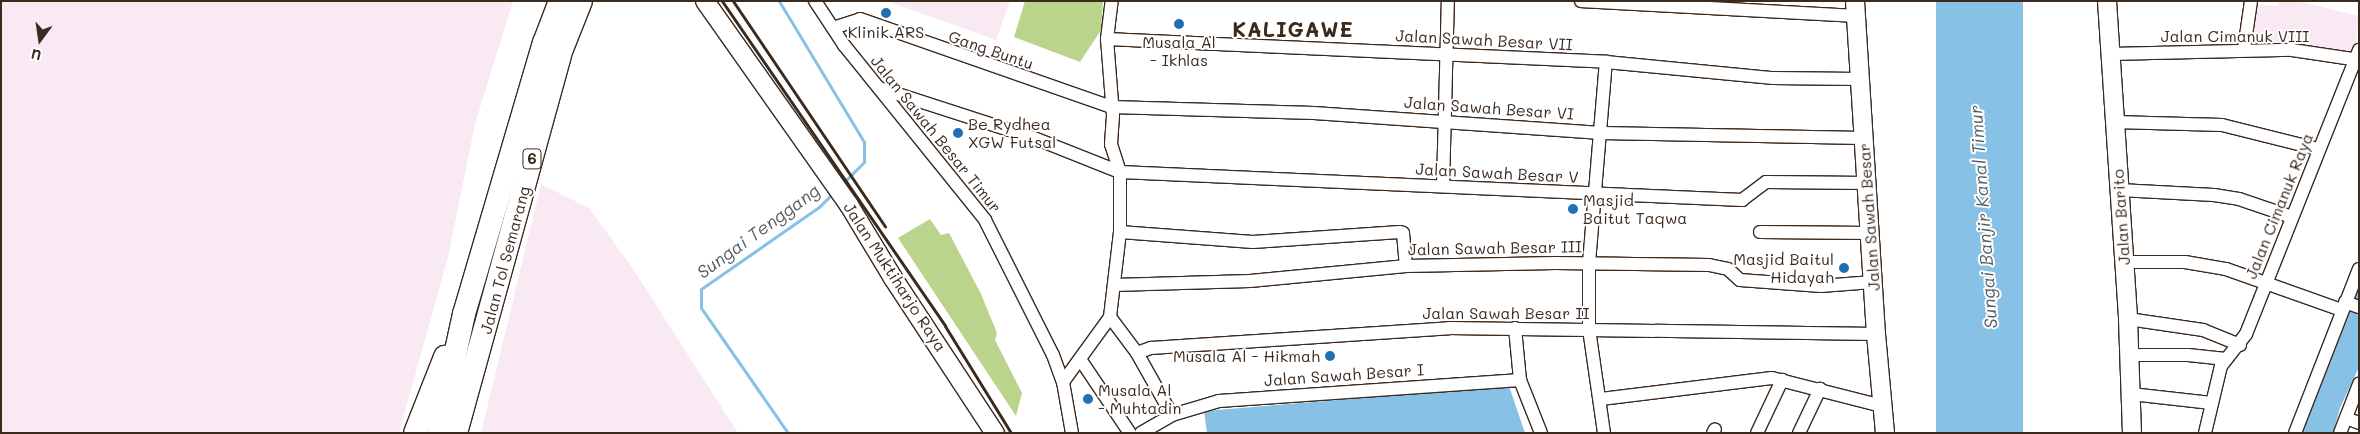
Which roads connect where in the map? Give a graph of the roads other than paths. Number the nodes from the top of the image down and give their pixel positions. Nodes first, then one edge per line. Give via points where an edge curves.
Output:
1 (560, 1) edge
2 (581, 1) edge
3 (705, 1) edge
4 (815, 1) edge
5 (1112, 1) edge
6 (1448, 1) edge
7 (1581, 1) edge
8 (2107, 1) edge
9 (2251, 1) edge
10 (1856, 9) edge
11 (833, 28) junction
12 (1107, 40) junction
13 (2244, 49) junction
14 (2110, 54) junction
15 (1445, 55) junction
16 (2358, 56) edge
17 (1606, 62) junction
18 (1860, 80) junction
19 (879, 88) junction
20 (1111, 107) junction
21 (1446, 121) junction
22 (2114, 122) junction
23 (1601, 133) junction
24 (1864, 138) junction
25 (2318, 150) junction
26 (1120, 172) junction
27 (1867, 184) junction
28 (1444, 186) junction
29 (2118, 190) junction
30 (1596, 194) junction
31 (2292, 217) junction
32 (1120, 232) junction
33 (1760, 232) dead end
34 (1870, 233) junction
35 (2124, 262) junction
36 (1589, 263) junction
37 (1406, 266) junction
38 (2359, 269) edge
39 (1873, 282) junction
40 (2266, 283) junction
41 (1114, 285) junction
42 (2349, 306) edge
43 (464, 314) junction
44 (1110, 317) junction
45 (2128, 319) junction
46 (1515, 328) junction
47 (1589, 329) junction
48 (1876, 334) junction
49 (2240, 345) junction
50 (1137, 353) junction
51 (2130, 355) junction
52 (1080, 358) junction
53 (2224, 360) junction
54 (1520, 380) junction
55 (1782, 380) junction
56 (1063, 382) junction
57 (2359, 384) edge
58 (1820, 389) junction
59 (2131, 394) junction
60 (1601, 399) junction
61 (2211, 403) junction
62 (1882, 406) junction
63 (1172, 415) junction
64 (2346, 418) junction
65 (2359, 423) edge
66 (452, 431) edge
67 (415, 433) edge
68 (995, 433) edge
69 (1072, 433) edge
70 (1130, 433) edge
71 (1141, 433) edge
72 (1541, 433) edge
73 (1604, 433) edge
74 (1757, 433) edge
75 (1799, 433) edge
76 (1886, 433) edge
77 (2132, 433) edge
78 (2205, 433) edge
79 (2295, 433) edge
80 (2340, 433) edge

1 - 43 highway, Jalan Tol Semarang / 6 via 544,43
2 - 66 highway, Jalan Tol Semarang / 6 via 562,49 489,319
3 - 68 street, Jalan Muktiharjo Raya via 849,205
4 - 11 street, Jalan Sawah Besar Timur
5 - 12 street
6 - 15 street
7 - 10 street
8 - 14 street, Jalan Barito
9 - 13 street
10 - 18 street, Jalan Sawah Besar
11 - 19 street, Jalan Sawah Besar Timur
11 - 20 street, Gang Buntu via 860,20
12 - 15 street, Jalan Sawah Besar VII
12 - 20 street
13 - 14 street, Jalan Cimanuk VIII
13 - 16 street, Jalan Cimanuk VIII
14 - 22 street, Jalan Barito
15 - 17 street, Jalan Sawah Besar VII
15 - 21 street
16 - 25 street, Jalan Cimanuk Raya
17 - 18 street, Jalan Sawah Besar VII via 1773,78
17 - 23 street
18 - 24 street, Jalan Sawah Besar
19 - 26 street, Jalan Sawah Besar V via 1034,138
19 - 56 street, Jalan Sawah Besar Timur via 985,220
20 - 21 street, Jalan Sawah Besar VI
20 - 26 street via 1111,144
21 - 23 street, Jalan Sawah Besar VI
21 - 28 street
22 - 25 street via 2222,125
22 - 29 street, Jalan Barito
23 - 24 street, Jalan Sawah Besar VI
23 - 30 street
24 - 27 street, Jalan Sawah Besar
25 - 31 street, Jalan Cimanuk Raya
26 - 28 street, Jalan Sawah Besar V
26 - 32 street
27 - 30 street, Jalan Sawah Besar V via 1766,182 1742,200
27 - 34 street, Jalan Sawah Besar
28 - 30 street, Jalan Sawah Besar V
29 - 31 street via 2214,195 2238,199
29 - 35 street, Jalan Barito
30 - 36 street
31 - 40 street, Jalan Cimanuk Raya
32 - 37 street via 1253,242 1400,232 1403,233
32 - 41 street
33 - 34 street
34 - 39 street, Jalan Sawah Besar
35 - 40 street via 2200,264
35 - 45 street, Jalan Barito
36 - 37 street, Jalan Sawah Besar III
36 - 39 street, Jalan Sawah Besar III via 1709,265 1728,269 1740,280 1820,286
36 - 47 street
37 - 41 street, Jalan Sawah Besar III via 1250,281
38 - 42 street
39 - 48 street, Jalan Sawah Besar
40 - 42 street
40 - 49 street, Jalan Cimanuk Raya
41 - 44 street
42 - 79 street
43 - 66 highway, Jalan Tol Semarang / 6
43 - 67 highway
44 - 50 street
44 - 52 street
45 - 49 street via 2202,330
45 - 51 street, Jalan Barito
46 - 47 street, Jalan Sawah Besar II
46 - 50 street, Jalan Sawah Besar II via 1383,332 1151,348
46 - 54 street
47 - 48 street, Jalan Sawah Besar II
47 - 60 street
48 - 62 street, Jalan Sawah Besar
49 - 53 street, Jalan Cimanuk Raya
50 - 63 street
51 - 53 street via 2188,355
51 - 59 street, Jalan Barito
52 - 56 street
52 - 70 street
53 - 61 street
54 - 63 street, Jalan Sawah Besar I via 1219,401
54 - 72 street
55 - 58 street
55 - 60 street via 1772,378
55 - 74 street
56 - 69 street, Jalan Sawah Besar Timur
57 - 64 street
58 - 62 street
58 - 75 street
59 - 61 street
59 - 77 street, Jalan Barito
60 - 73 street
61 - 78 street
62 - 76 street, Jalan Sawah Besar
63 - 71 street, Jalan Sawah Besar I
64 - 65 street
64 - 80 street

